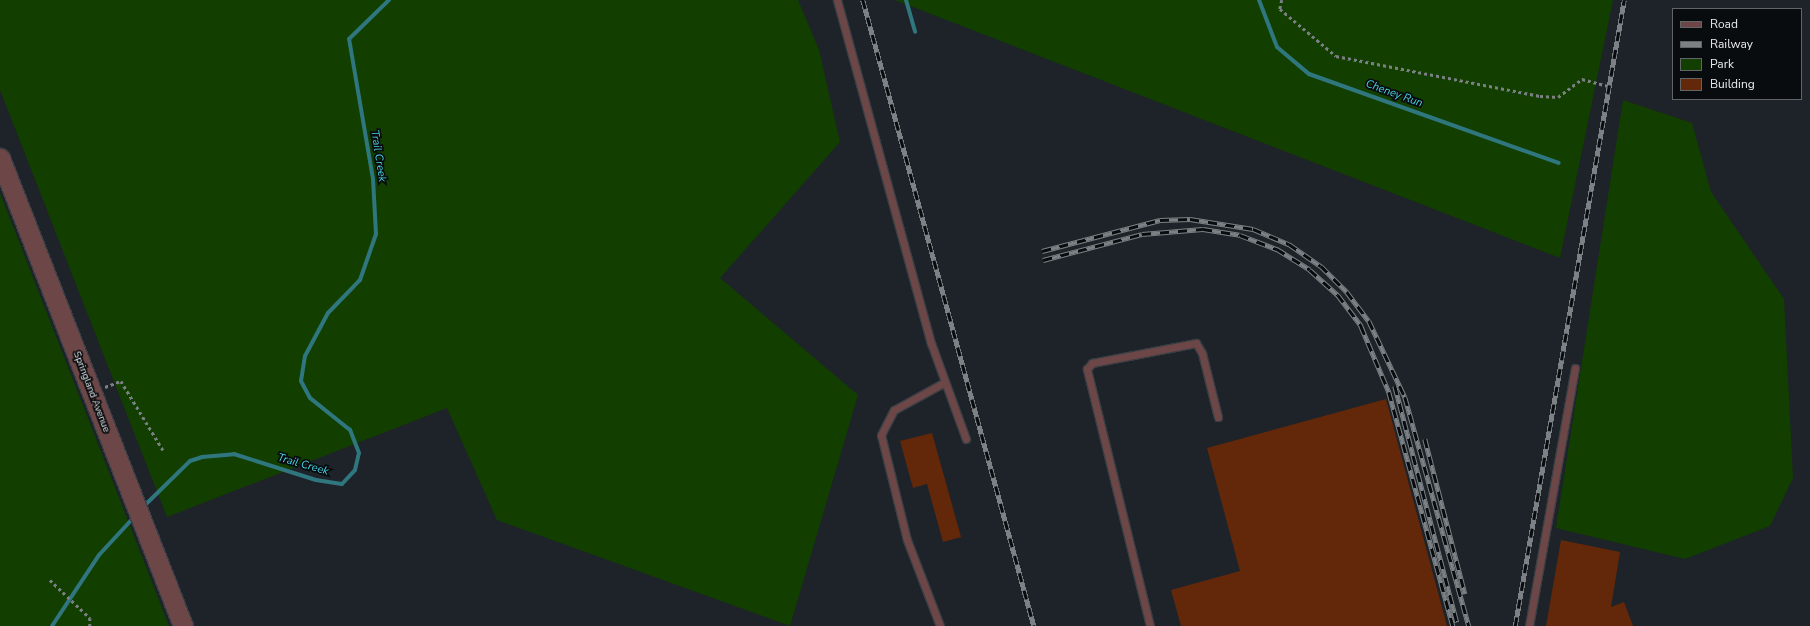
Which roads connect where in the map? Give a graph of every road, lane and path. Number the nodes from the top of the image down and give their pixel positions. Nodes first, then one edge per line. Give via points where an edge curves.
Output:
1 (837, 0) edge
2 (1282, 0) edge
3 (1609, 86) dead end
4 (0, 158) edge
5 (1575, 368) dead end
6 (121, 381) dead end
7 (944, 382) junction
8 (1218, 418) dead end
9 (966, 439) dead end
10 (163, 450) dead end
11 (50, 580) dead end
12 (90, 626) edge
13 (183, 626) edge
14 (940, 626) edge
15 (1150, 626) edge
16 (1530, 626) edge

1 - 7 lane
2 - 3 path via 1280,9 1336,56 1540,96 1558,97 1582,79
4 - 13 street, Springland Avenue
5 - 16 lane
6 - 10 path
7 - 9 lane
7 - 14 lane via 894,410 881,435 907,540
8 - 15 lane via 1202,352 1196,343 1092,363 1087,370
11 - 12 path via 90,618

